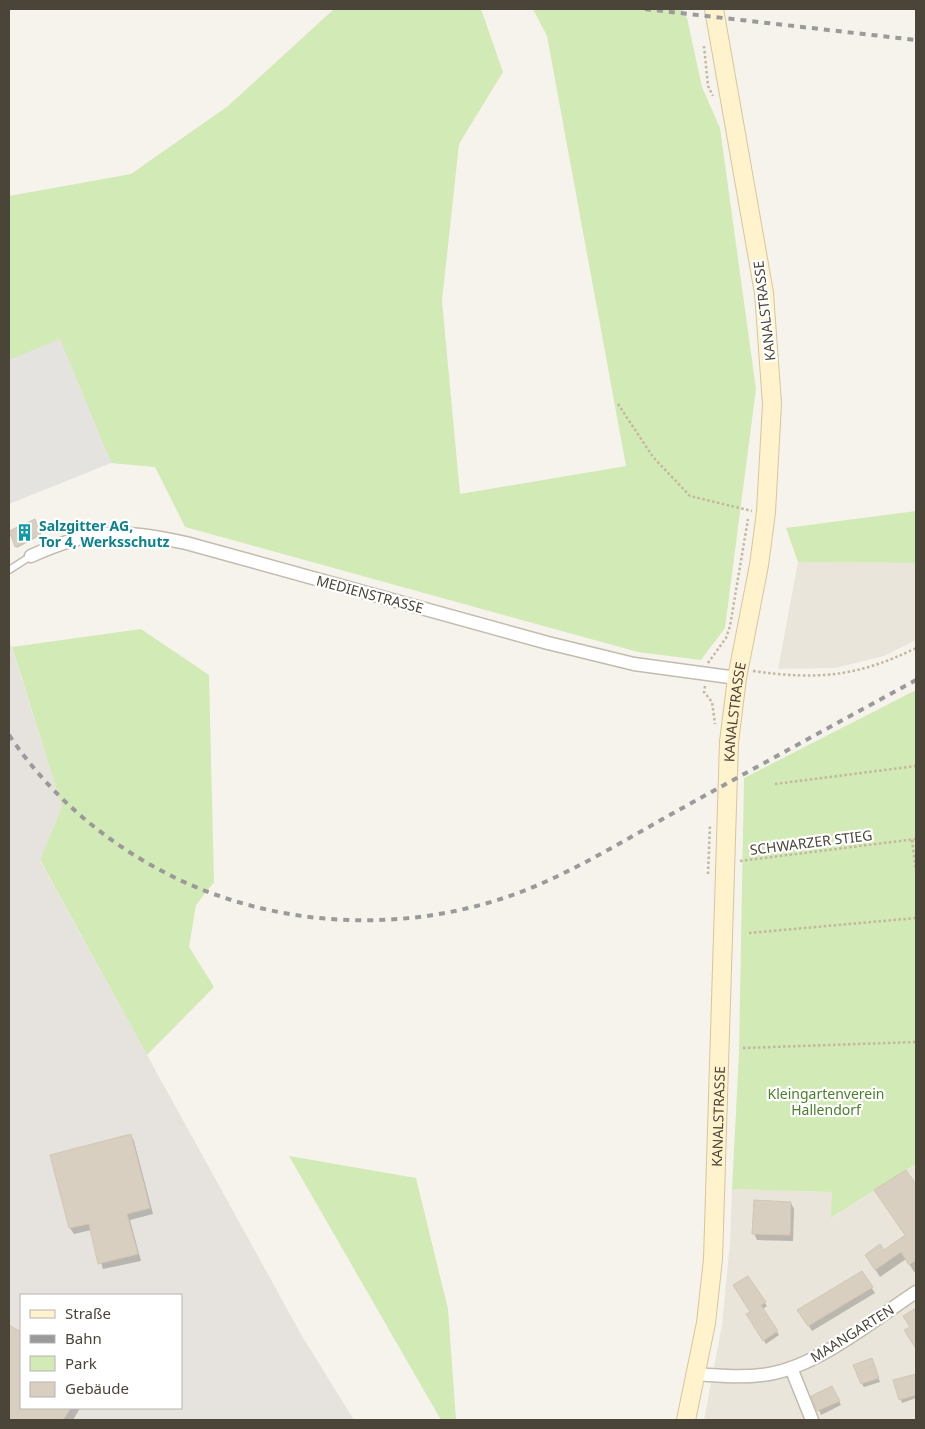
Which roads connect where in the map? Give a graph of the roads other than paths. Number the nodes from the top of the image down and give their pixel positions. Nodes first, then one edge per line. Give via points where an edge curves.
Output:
1 (714, 9) edge
2 (31, 556) joint
3 (9, 570) edge
4 (738, 673) junction
5 (916, 1292) edge
6 (791, 1368) junction
7 (696, 1374) junction
8 (686, 1420) edge
9 (812, 1420) edge

1 - 4 street, KANALSTRASSE via 764,293 772,404 758,511 759,565
2 - 3 lane, MEDIENSTRASSE
2 - 4 street, MEDIENSTRASSE via 64,541 91,534 121,532 148,535 634,664 706,674
4 - 7 street, KANALSTRASSE via 717,864 713,1259 709,1304
5 - 6 street, MAANGARTEN via 822,1354
6 - 7 street, MAANGARTEN via 753,1376
6 - 9 street
7 - 8 street, KANALSTRASSE

